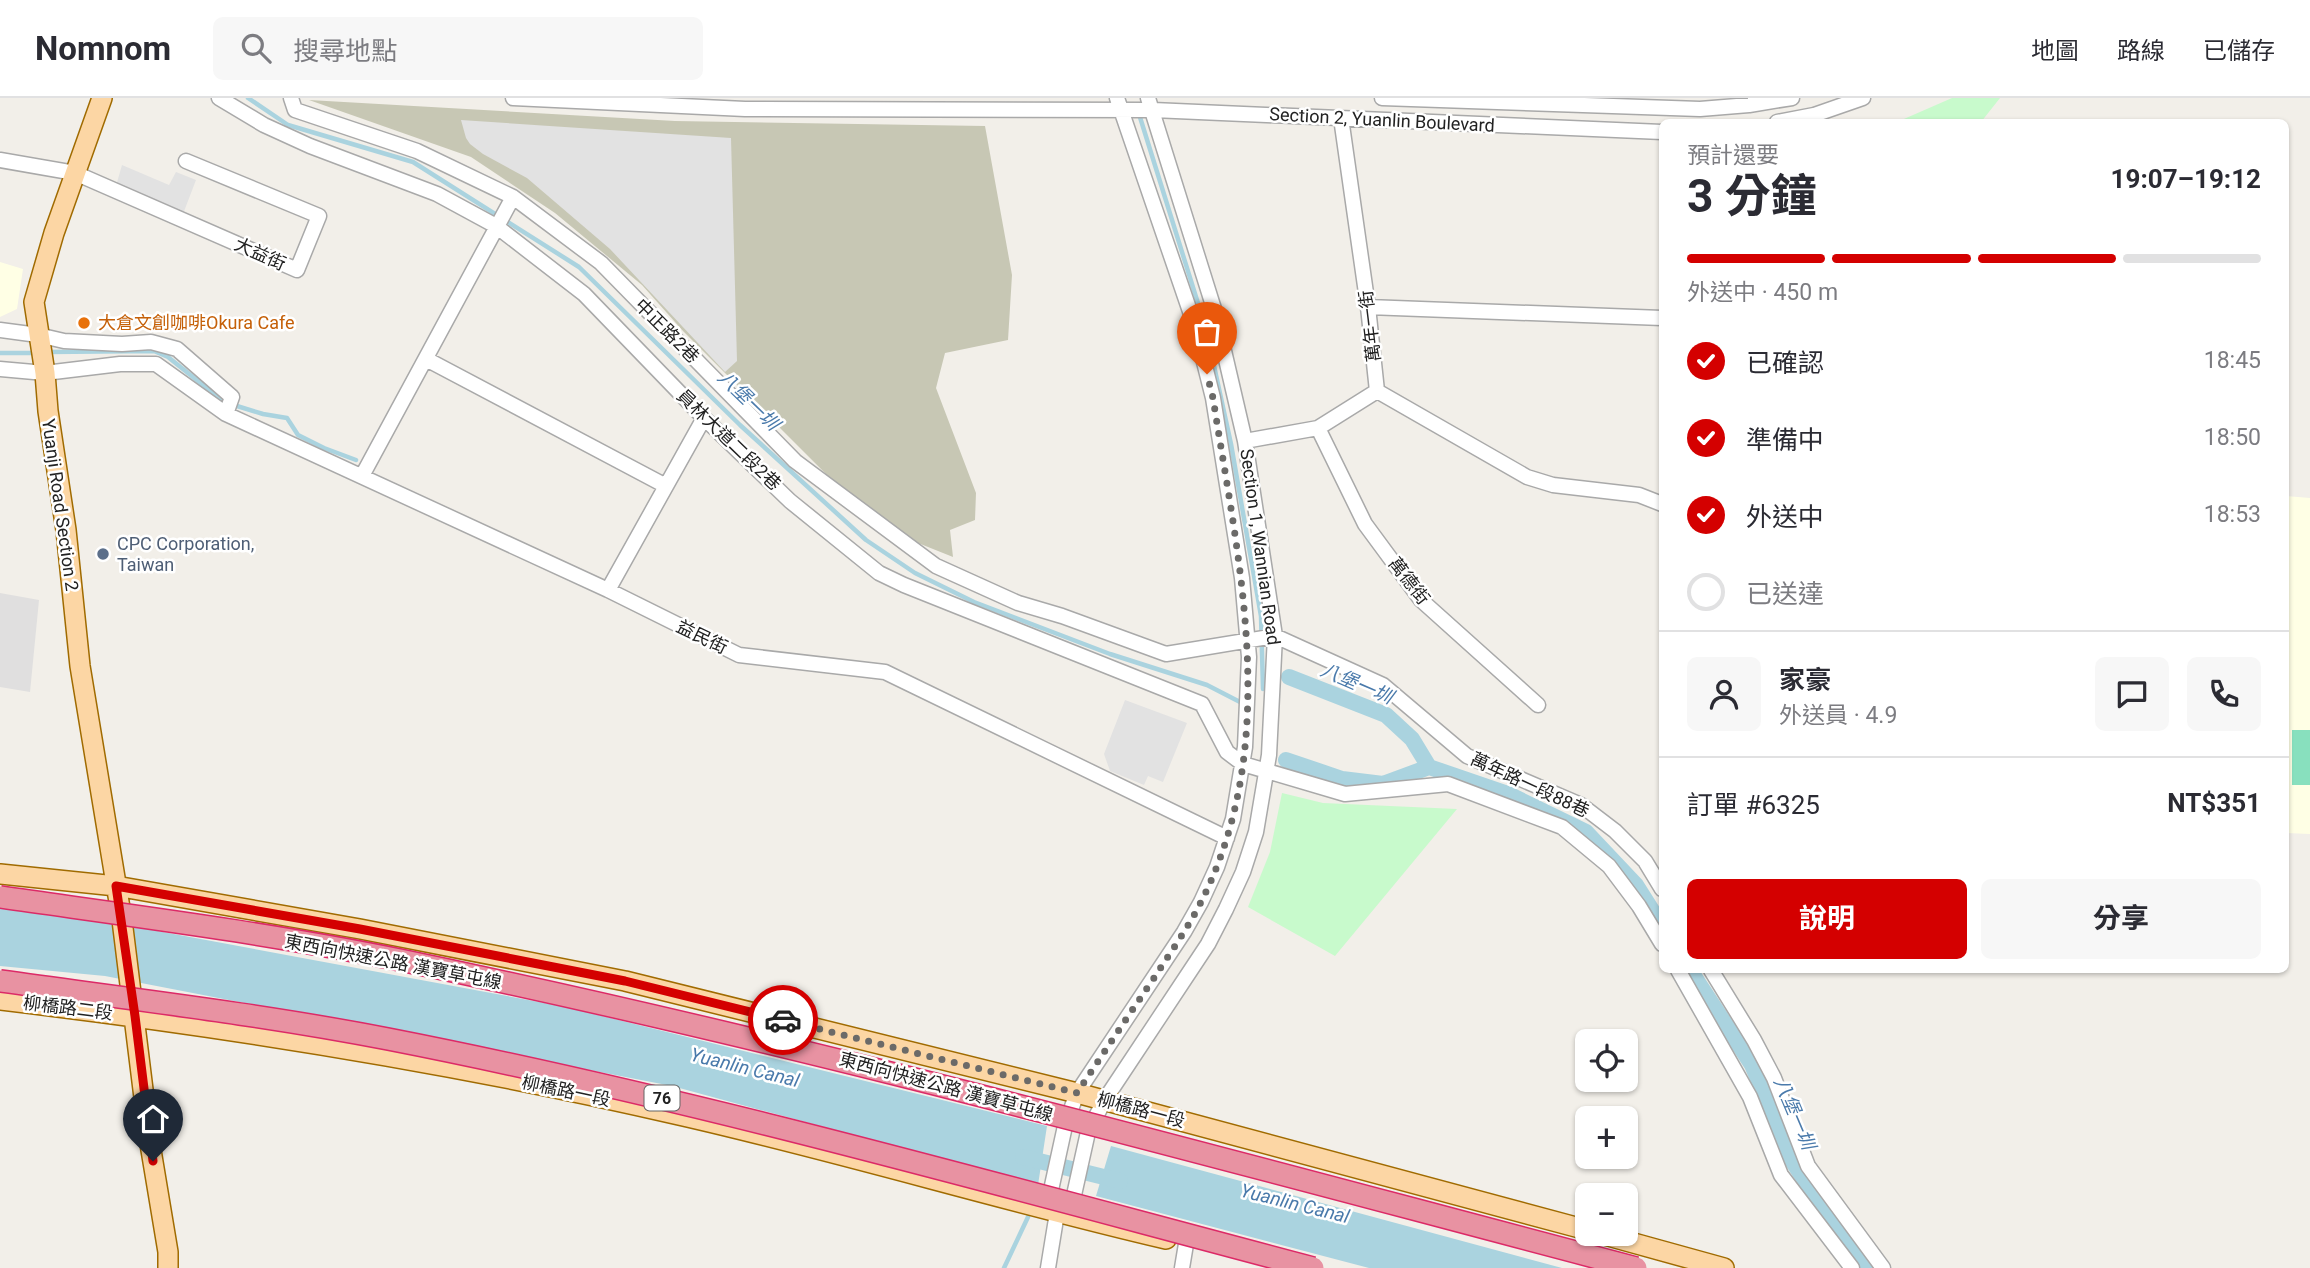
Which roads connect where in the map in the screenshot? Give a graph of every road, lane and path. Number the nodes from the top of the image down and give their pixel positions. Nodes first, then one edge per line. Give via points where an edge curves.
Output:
1 (102, 98) edge
2 (219, 98) edge
3 (291, 98) edge
4 (513, 98) edge
5 (1382, 98) edge
6 (1792, 98) edge
7 (1863, 98) edge
8 (1120, 104) edge
9 (1150, 104) edge
10 (1341, 118) junction
11 (1793, 119) edge
12 (1659, 132) edge
13 (0, 160) edge
14 (186, 161) dead end
15 (75, 173) junction
16 (513, 197) junction
17 (496, 226) junction
18 (1368, 307) junction
19 (1659, 317) edge
20 (0, 330) edge
21 (38, 335) junction
22 (426, 359) junction
23 (0, 369) edge
24 (45, 373) junction
25 (1377, 391) junction
26 (226, 414) junction
27 (704, 418) junction
28 (1318, 428) junction
29 (1245, 440) junction
30 (362, 476) junction
31 (666, 486) junction
32 (1659, 503) edge
33 (608, 590) junction
34 (1275, 636) junction
35 (1248, 639) junction
36 (1538, 705) dead end
37 (1243, 764) junction
38 (1266, 770) junction
39 (1227, 838) junction
40 (0, 874) edge
41 (1659, 884) edge
42 (116, 886) junction
43 (0, 897) edge
44 (1659, 939) edge
45 (1680, 973) edge
46 (1713, 973) edge
47 (0, 981) edge
48 (0, 1000) edge
49 (135, 1016) junction
50 (1077, 1093) junction
51 (1104, 1101) junction
52 (1057, 1213) junction
53 (1575, 1227) edge
54 (1186, 1244) junction
55 (1638, 1244) edge
56 (168, 1268) edge
57 (1048, 1268) edge
58 (1182, 1268) edge
59 (1276, 1268) edge
60 (1313, 1268) edge
61 (1636, 1268) edge
62 (1724, 1268) edge
63 (1852, 1268) edge
64 (1883, 1268) edge

1 - 15 main road, Yuanji Road Section 2
2 - 17 street, 員林大道二段2巷 via 264,125 438,194
3 - 16 street, 中正路2巷 via 295,110 417,151
4 - 8 street, Section 2, Yuanlin Boulevard via 745,108
5 - 6 street, Section 2, Yuanlin Boulevard via 1700,109
7 - 11 street
8 - 9 street, Section 2, Yuanlin Boulevard
8 - 35 street, Section 1, Wannian Road via 1195,326 1213,398
9 - 10 street, Section 2, Yuanlin Boulevard
9 - 29 street, Section 1, Wannian Road via 1215,312
10 - 12 street, Section 2, Yuanlin Boulevard
10 - 18 street, 萬年一街
13 - 15 street
14 - 15 street, 大益街 via 319,216 297,270
15 - 21 main road, Yuanji Road Section 2 via 38,284 34,302
16 - 17 street
16 - 35 street, 中正路2巷 via 601,263 795,460 936,566 1018,603 1166,654
17 - 22 street
17 - 27 street, 員林大道二段2巷 via 584,294
18 - 19 street
18 - 25 street, 萬年一街
20 - 21 street
21 - 24 main road, Yuanji Road Section 2
21 - 26 street via 64,341 151,342 177,349 232,397
22 - 30 street
22 - 31 street
23 - 24 street, 益民街
24 - 26 street, 益民街 via 156,364
24 - 42 main road, Yuanji Road Section 2 via 79,656
25 - 28 street
25 - 32 street via 1527,477 1553,485 1639,495
26 - 30 street, 益民街
27 - 31 street
27 - 37 street, 員林大道二段2巷 via 790,501 879,573 1202,704 1227,752
28 - 29 street
28 - 36 street, 萬德街 via 1366,524 1421,600
29 - 34 street, Section 1, Wannian Road
30 - 33 street, 益民街
31 - 33 street
33 - 39 street, 益民街 via 739,655 885,673
34 - 35 street, 中正路2巷
34 - 38 street, Section 1, Wannian Road
34 - 41 street, 萬年路一段88巷 via 1383,685 1467,756 1581,805 1645,861
35 - 37 street, Section 1, Wannian Road
37 - 38 street
37 - 39 street, Section 1, Wannian Road
38 - 44 street via 1345,794 1448,784 1562,827 1609,866
38 - 51 street, Section 1, Wannian Road via 1256,832 1226,909 1208,944
39 - 50 street, Section 1, Wannian Road via 1184,932
40 - 42 main road
42 - 49 main road, Yuanji Road Section 2
42 - 50 main road, 柳橋路一段 via 625,981
43 - 61 highway, 東西向快速公路 漢寶草屯線, bridge via 396,960 691,1024
45 - 63 street via 1750,1097 1781,1175
46 - 64 street via 1774,1078 1808,1166
47 - 60 highway, 76, bridge via 244,1014 387,1039 665,1099
48 - 49 main road, 柳橋路二段
49 - 52 main road, 柳橋路一段 via 344,1048 676,1114
49 - 56 main road
50 - 51 main road, 柳橋路一段
50 - 52 street, Section 1, Wannian Road via 1051,1190
51 - 52 street, Section 1, Wannian Road via 1088,1132 1073,1195
51 - 53 main road, 柳橋路一段
52 - 54 main road, 柳橋路一段
52 - 57 street
54 - 58 street
54 - 59 main road, 柳橋路一段
55 - 62 main road

